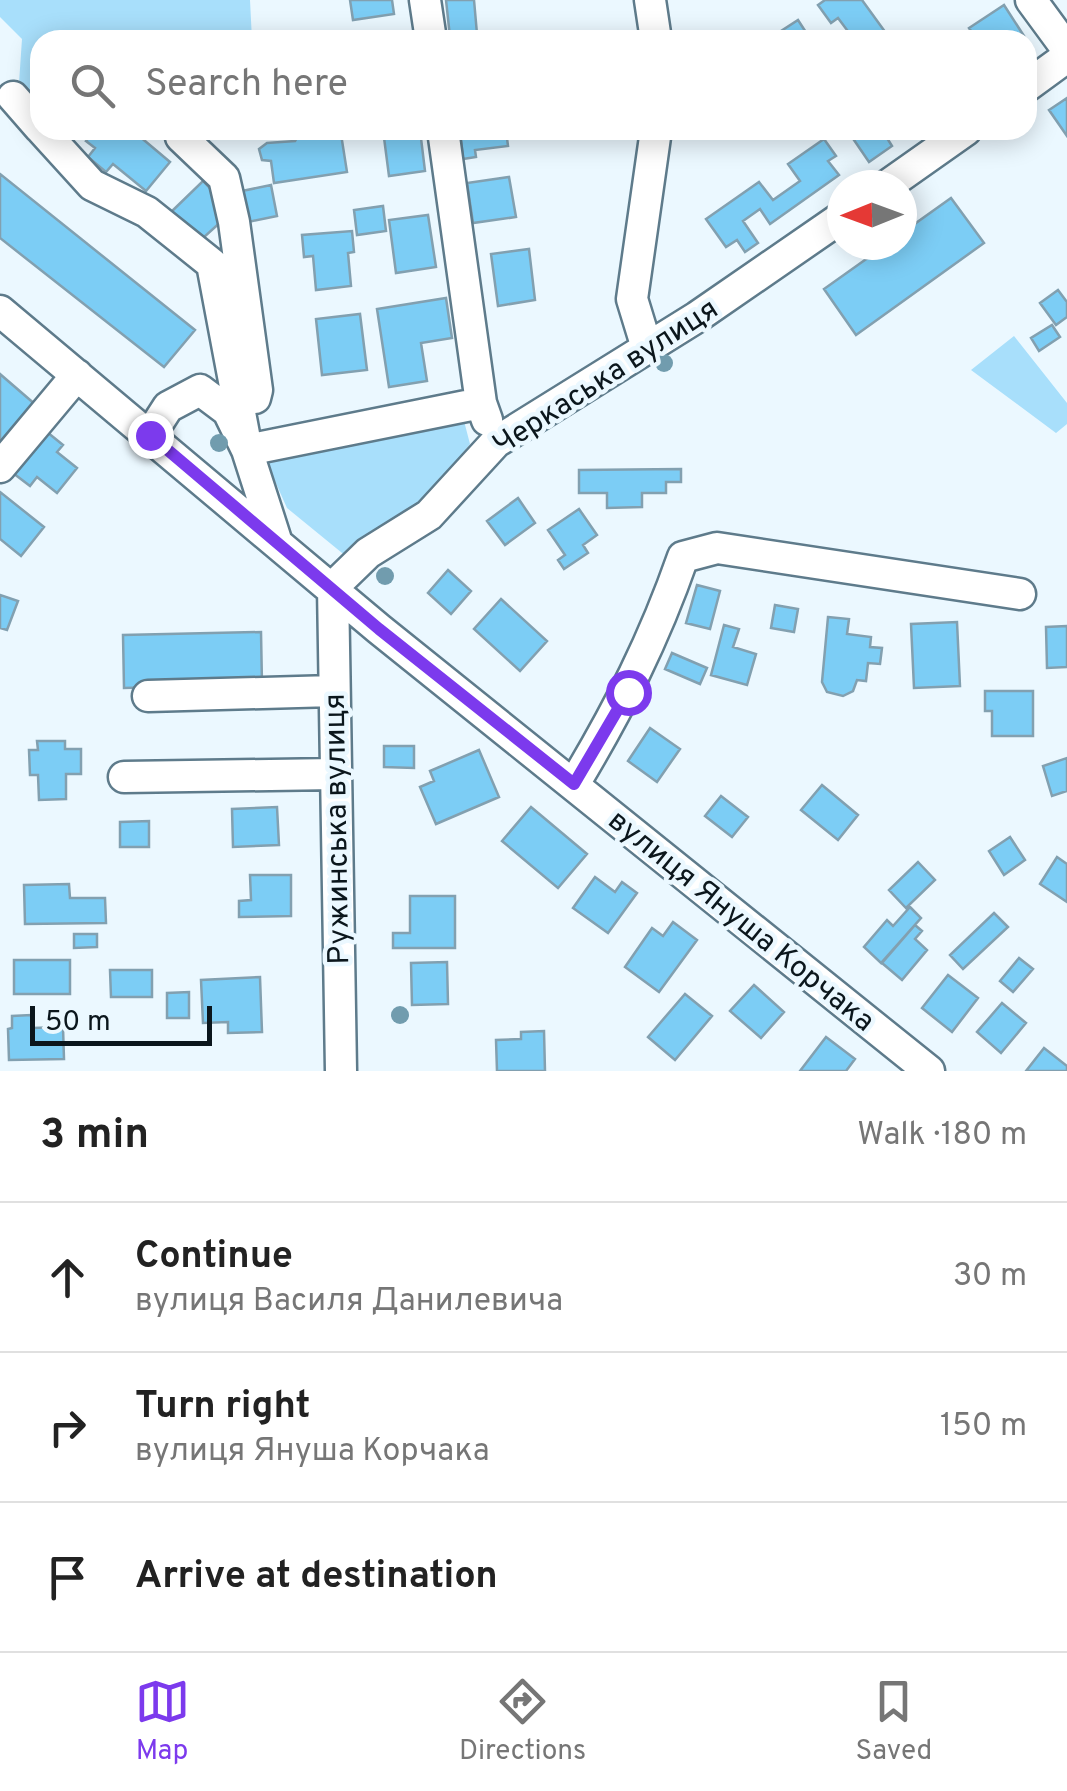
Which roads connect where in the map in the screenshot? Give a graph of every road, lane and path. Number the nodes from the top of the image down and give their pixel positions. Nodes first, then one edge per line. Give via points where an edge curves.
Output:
1 (425, 0) edge
2 (650, 0) edge
3 (1031, 0) edge
4 (430, 30) edge
5 (654, 30) edge
6 (1067, 49) edge
7 (1067, 58) edge
8 (1037, 79) edge
9 (12, 98) dead end
10 (30, 117) edge
11 (51, 140) edge
12 (183, 140) edge
13 (444, 140) edge
14 (655, 140) edge
15 (952, 140) edge
16 (909, 170) edge
17 (827, 226) edge
18 (0, 311) edge
19 (648, 348) junction
20 (77, 375) junction
21 (238, 403) junction
22 (480, 404) junction
23 (150, 435) junction
24 (496, 442) junction
25 (248, 450) junction
26 (0, 468) edge
27 (276, 540) junction
28 (333, 587) junction
29 (1020, 594) dead end
30 (334, 691) junction
31 (148, 696) dead end
32 (335, 774) junction
33 (124, 777) dead end
34 (574, 784) junction
35 (341, 1071) edge
36 (929, 1071) edge

1 - 4 street
2 - 5 street
3 - 6 street
7 - 8 street
9 - 10 street
11 - 21 street via 92,186 147,212 212,264
12 - 21 street via 224,178 234,222 257,390 254,400
13 - 22 street
14 - 19 street via 632,299
15 - 16 street
17 - 19 street, Черкаська вулиця
18 - 20 street, вулиця Януша Корчака
19 - 24 street, Черкаська вулиця
20 - 23 street, вулиця Януша Корчака
20 - 26 street
21 - 25 street
22 - 24 street
22 - 25 street
23 - 25 street via 168,406 200,390 228,411
23 - 27 street, вулиця Януша Корчака
24 - 28 street, Черкаська вулиця via 429,515 368,553
25 - 27 street
27 - 28 street, вулиця Януша Корчака
28 - 30 street, Ружинська вулиця
28 - 34 street, вулиця Януша Корчака
29 - 34 street via 718,548 683,558 636,676
30 - 31 street
30 - 32 street, Ружинська вулиця
32 - 33 street
32 - 35 street, Ружинська вулиця
34 - 36 street, вулиця Януша Корчака

